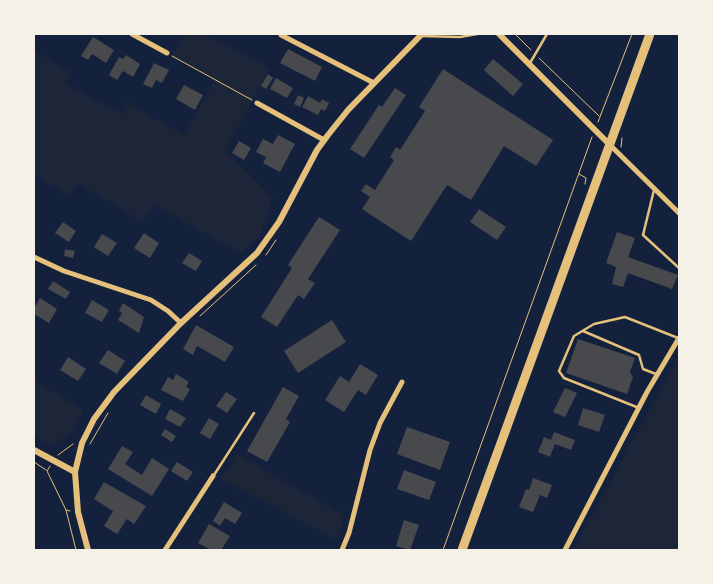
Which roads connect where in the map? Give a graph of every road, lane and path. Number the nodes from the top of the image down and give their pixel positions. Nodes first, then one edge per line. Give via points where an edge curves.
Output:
1 (132, 34) edge
2 (477, 34) edge
3 (499, 34) edge
4 (515, 34) edge
5 (546, 34) edge
6 (632, 34) edge
7 (650, 34) edge
8 (281, 35) dead end
9 (421, 35) edge
10 (167, 53) joint
11 (535, 54) junction
12 (529, 64) junction
13 (374, 83) junction
14 (257, 103) joint
15 (600, 117) junction
16 (595, 130) junction
17 (324, 140) junction
18 (608, 143) junction
19 (579, 174) junction
20 (585, 187) dead end
21 (654, 188) junction
22 (679, 213) edge
23 (34, 257) edge
24 (679, 268) edge
25 (181, 323) junction
26 (583, 330) junction
27 (679, 339) edge
28 (658, 375) junction
29 (402, 382) dead end
30 (639, 408) junction
31 (254, 414) dead end
32 (34, 450) edge
33 (34, 462) edge
34 (47, 471) dead end
35 (75, 472) junction
36 (213, 476) joint
37 (78, 512) junction
38 (76, 550) edge
39 (88, 550) edge
40 (165, 550) edge
41 (342, 550) edge
42 (443, 550) edge
43 (462, 550) edge
44 (565, 550) edge

1 - 10 street
2 - 9 lane via 460,37
3 - 12 street
4 - 11 path
5 - 11 lane
6 - 15 path
7 - 18 highway
8 - 13 street
9 - 13 street
10 - 14 path
11 - 12 lane
11 - 15 path
12 - 16 street
13 - 17 street
14 - 17 street
15 - 16 path
16 - 18 street
16 - 19 path
17 - 25 street via 267,241
18 - 21 street
18 - 43 highway
19 - 20 path via 586,178
19 - 42 path
21 - 22 street
21 - 24 lane via 643,235
23 - 25 street via 64,271 151,300
25 - 35 street via 114,392 94,419 82,443
26 - 27 lane via 625,317
26 - 28 lane via 639,355 643,370
26 - 30 lane via 574,336 559,371 564,378
27 - 28 street
28 - 30 street
29 - 41 street via 380,423
30 - 44 street
31 - 36 lane
32 - 35 street
33 - 34 path
35 - 37 street
36 - 40 street
37 - 38 path via 66,510
37 - 39 street

